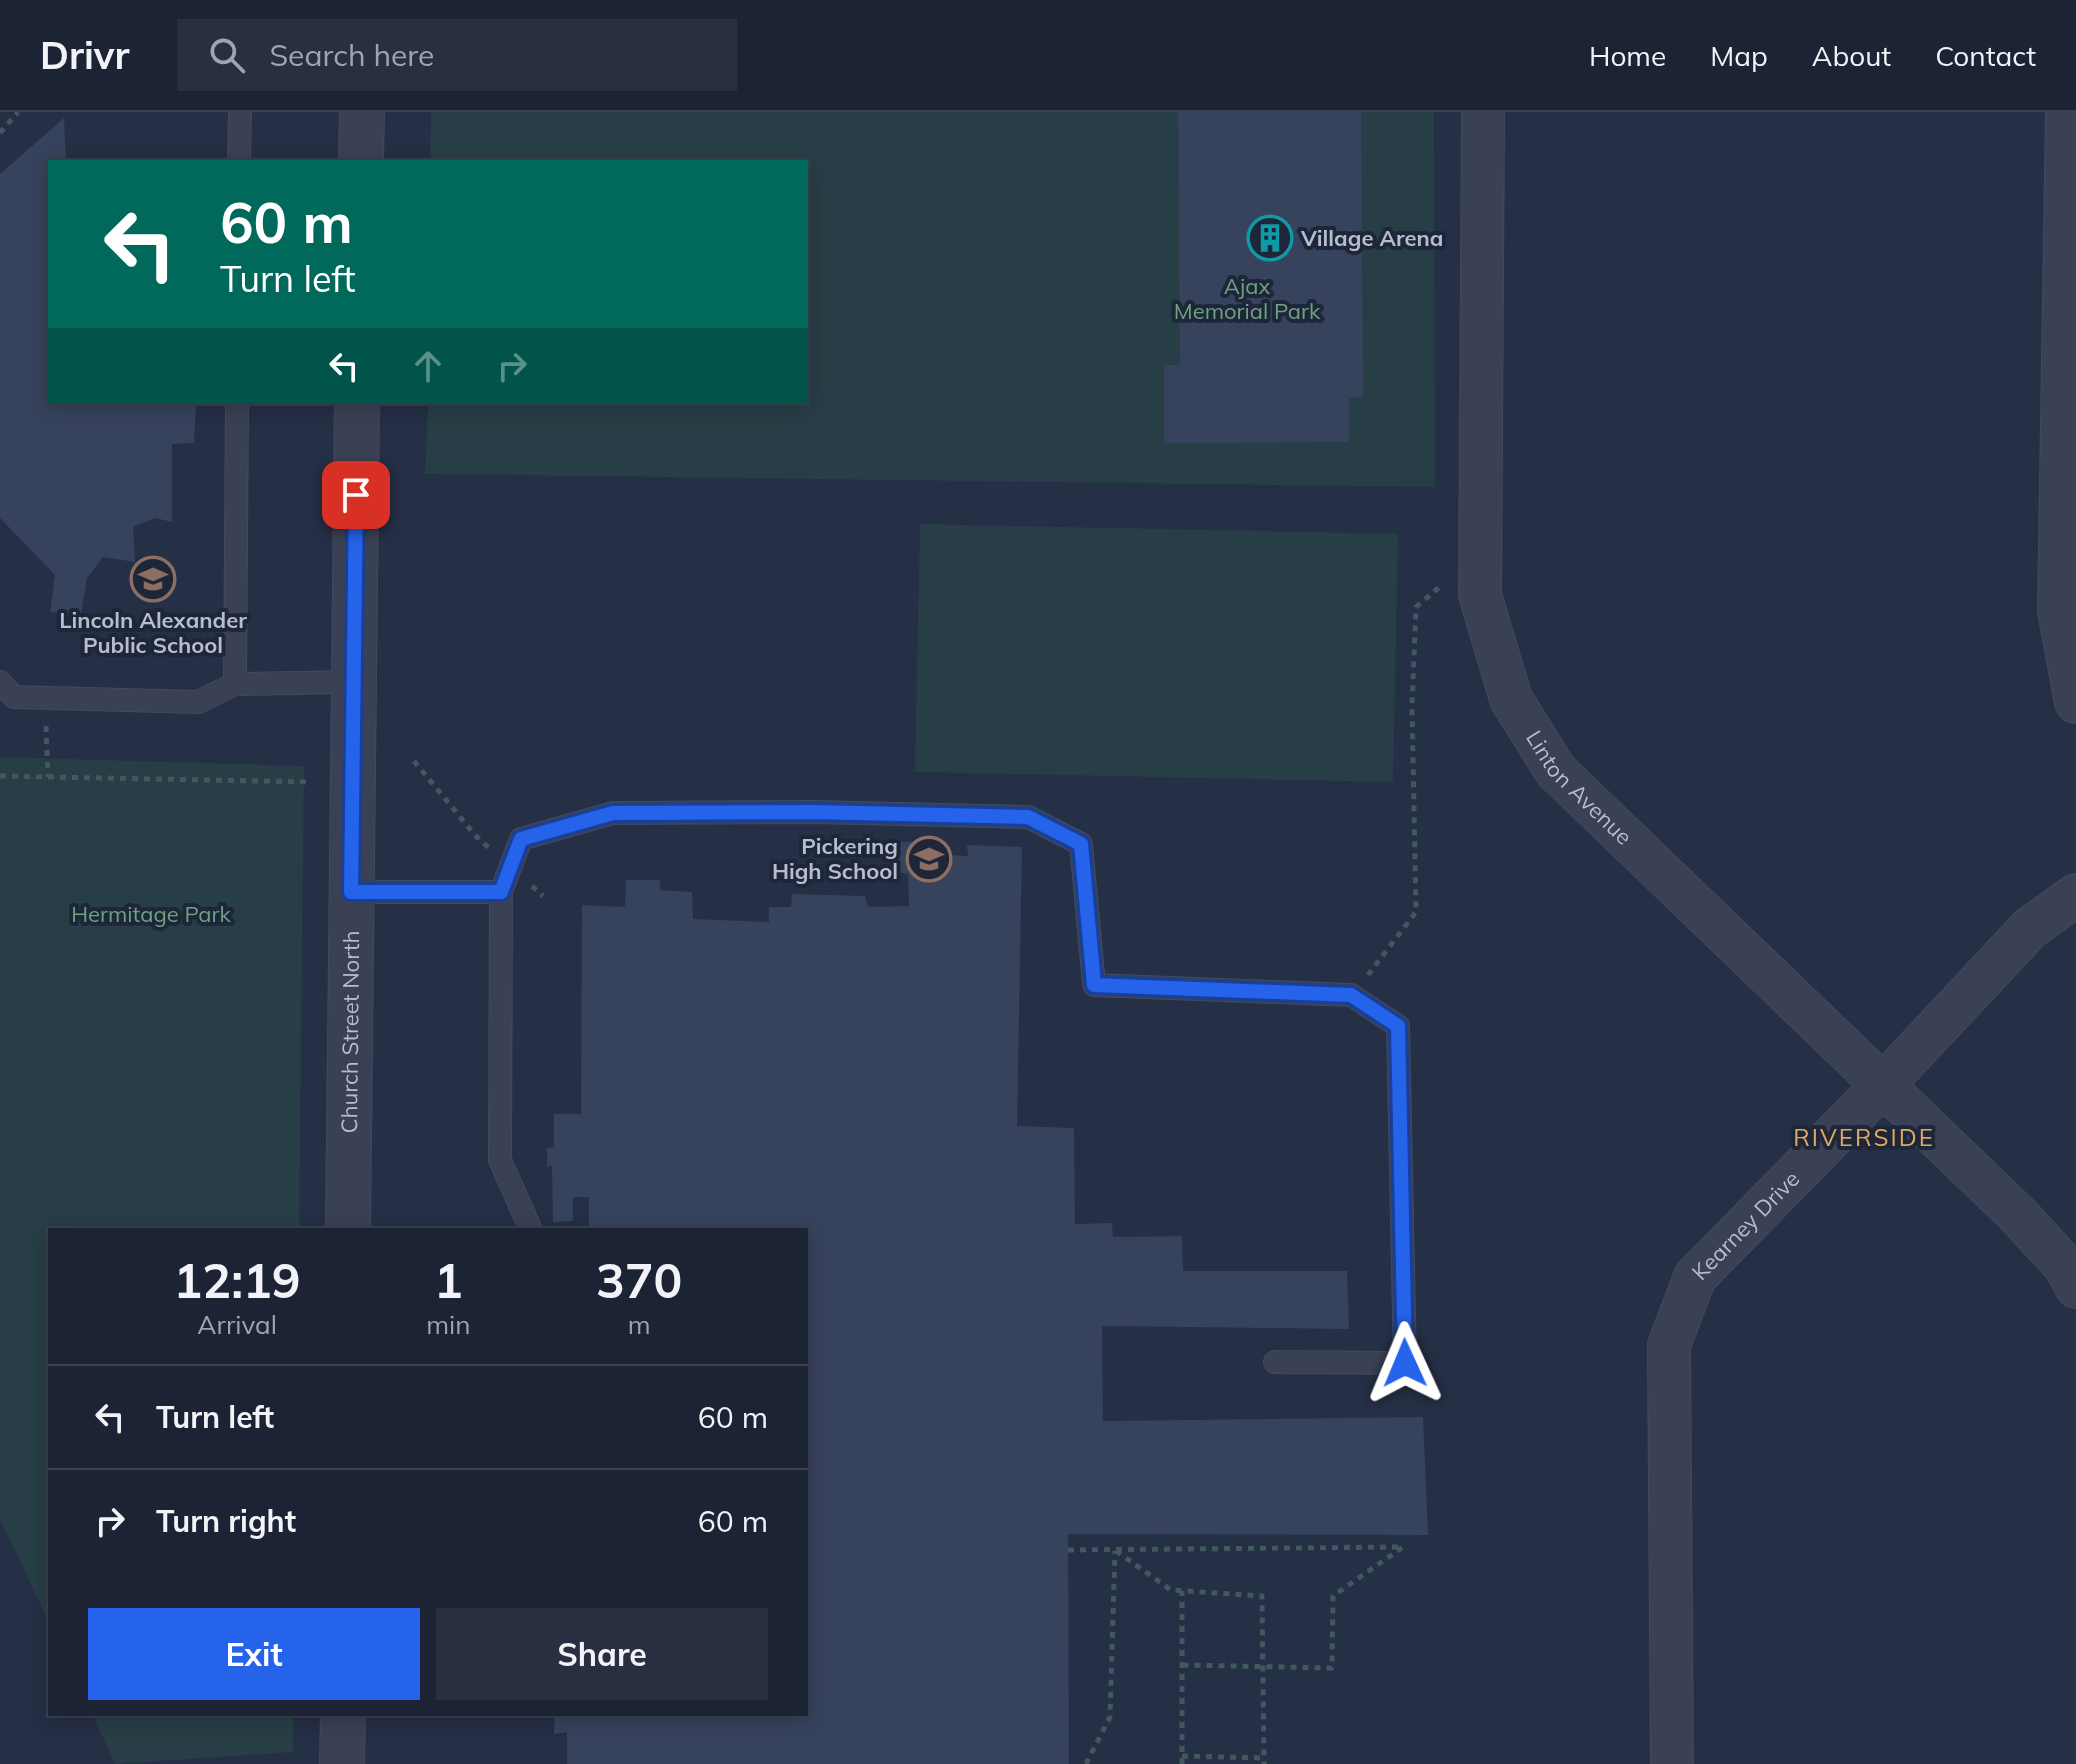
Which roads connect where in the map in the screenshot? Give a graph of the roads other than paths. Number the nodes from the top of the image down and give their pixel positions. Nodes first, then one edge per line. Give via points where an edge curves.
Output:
1 (240, 112) edge
2 (362, 112) edge
3 (1483, 112) edge
4 (2067, 112) edge
5 (239, 160) edge
6 (361, 160) edge
7 (2071, 199) edge
8 (237, 404) edge
9 (357, 404) edge
10 (0, 682) edge
11 (353, 682) junction
12 (235, 684) junction
13 (2076, 702) edge
14 (351, 892) junction
15 (501, 892) junction
16 (2076, 895) edge
17 (1884, 1084) junction
18 (348, 1228) edge
19 (530, 1228) edge
20 (2076, 1287) edge
21 (1275, 1362) dead end
22 (343, 1716) edge
23 (342, 1764) edge
24 (1672, 1764) edge

1 - 5 lane
2 - 6 street
3 - 17 street, Linton Avenue via 1480,595 1511,699 1556,771
4 - 7 street
7 - 13 street via 2059,611
8 - 12 lane
9 - 11 street, Church Street North
10 - 12 lane via 14,697 198,702
11 - 12 lane
11 - 14 street, Church Street North
14 - 15 lane
14 - 18 street, Church Street North
15 - 19 lane via 500,1160
15 - 21 lane via 521,839 613,813 1028,817 1081,844 1094,985 1351,995 1398,1026 1405,1363
16 - 17 street, Kearney Drive via 2030,928
17 - 20 street, Linton Avenue via 2018,1215 2066,1267
17 - 24 street, Kearney Drive via 1695,1277 1669,1345
22 - 23 street

